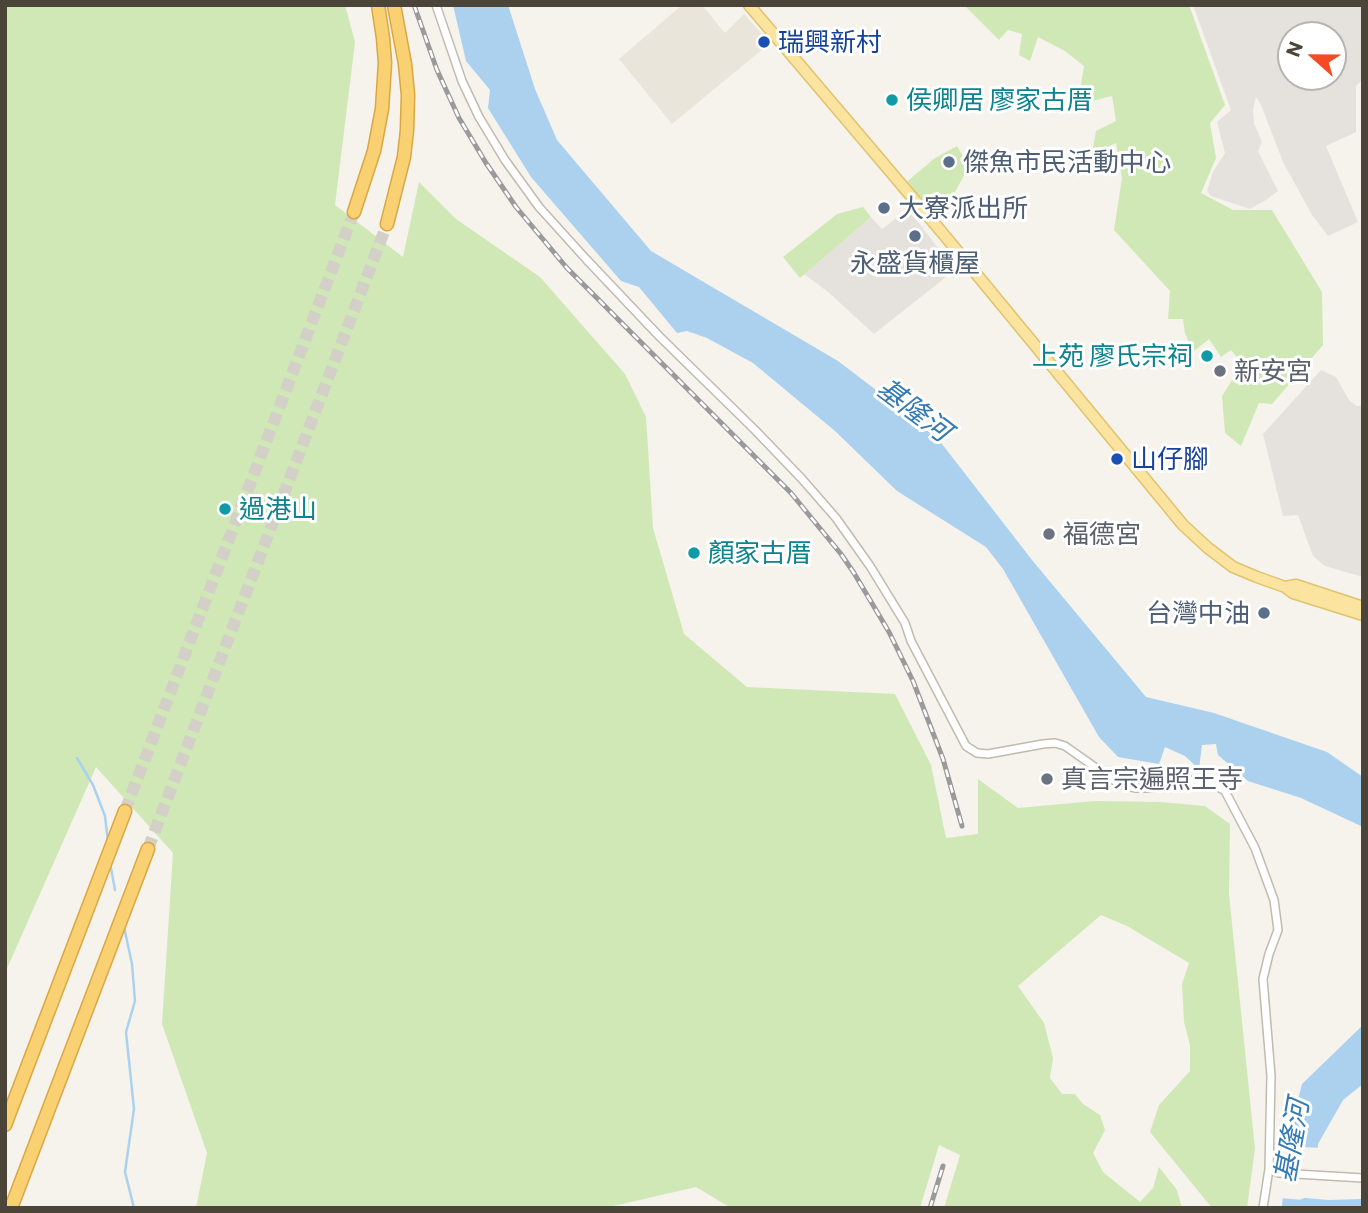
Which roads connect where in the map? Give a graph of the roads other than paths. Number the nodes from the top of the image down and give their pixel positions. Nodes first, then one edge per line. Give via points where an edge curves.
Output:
1 (378, 5) edge
2 (394, 5) edge
3 (436, 5) edge
4 (749, 5) edge
5 (354, 212) tunnel mouth
6 (387, 224) tunnel mouth
7 (1285, 587) junction
8 (1363, 607) edge
9 (1363, 615) edge
10 (125, 811) tunnel mouth
11 (148, 849) tunnel mouth
12 (5, 1125) edge
13 (1269, 1169) junction
14 (1363, 1178) edge
15 (11, 1208) edge
16 (1264, 1208) edge

1 - 5 highway via 384,86 379,131
2 - 6 highway via 405,64 407,130
3 - 13 street via 462,81 505,160 586,259 836,518 905,623 966,746 988,754 1055,743 1135,788 1194,780 1225,791 1255,848 1274,900 1278,930 1263,979 1271,1076
4 - 7 main road via 1183,525 1233,567
7 - 8 main road via 1296,585
7 - 9 main road
10 - 12 highway
11 - 15 highway
13 - 14 street
13 - 16 street

